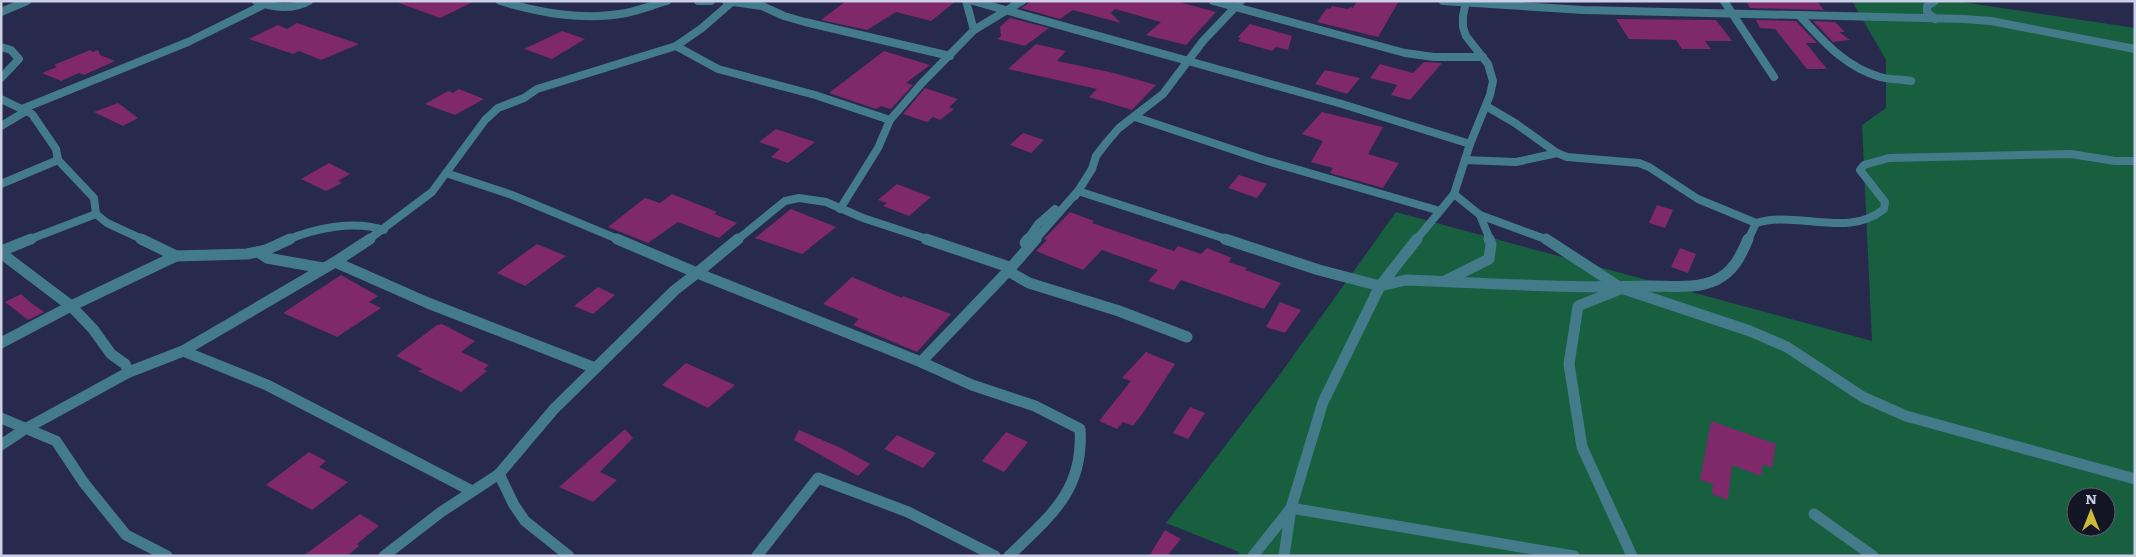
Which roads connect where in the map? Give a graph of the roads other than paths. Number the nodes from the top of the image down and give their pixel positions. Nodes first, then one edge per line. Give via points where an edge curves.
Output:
1 (27, 1) edge
2 (309, 1) edge
3 (500, 1) edge
4 (667, 1) edge
5 (698, 1) edge
6 (711, 1) edge
7 (725, 1) edge
8 (966, 1) edge
9 (973, 1) edge
10 (1022, 1) edge
11 (1213, 1) edge
12 (1443, 1) edge
13 (1724, 1) edge
14 (1935, 1) edge
15 (732, 2) edge
16 (1465, 2) edge
17 (260, 3) edge
18 (1239, 4) edge
19 (1, 12) edge
20 (1008, 12) junction
21 (1735, 15) junction
22 (1799, 15) junction
23 (1935, 19) junction
24 (974, 30) junction
25 (676, 46) junction
26 (1, 47) edge
27 (2135, 49) edge
28 (950, 56) junction
29 (1483, 57) junction
30 (1187, 61) junction
31 (1774, 77) dead end
32 (1, 78) edge
33 (1911, 81) dead end
34 (1, 99) edge
35 (1486, 106) junction
36 (24, 110) junction
37 (1135, 117) junction
38 (890, 120) junction
39 (1, 126) edge
40 (1470, 144) junction
41 (1557, 153) junction
42 (58, 160) junction
43 (1465, 160) junction
44 (2135, 161) edge
45 (446, 173) junction
46 (1, 184) edge
47 (1078, 191) junction
48 (1454, 194) junction
49 (840, 209) junction
50 (1440, 211) junction
51 (96, 214) junction
52 (1480, 215) junction
53 (1756, 223) junction
54 (384, 230) junction
55 (1, 252) edge
56 (258, 252) junction
57 (176, 256) junction
58 (335, 262) junction
59 (322, 268) junction
60 (1008, 269) junction
61 (697, 273) junction
62 (1444, 281) junction
63 (1380, 286) junction
64 (1621, 288) junction
65 (71, 306) junction
66 (1186, 336) dead end
67 (1, 344) edge
68 (183, 351) junction
69 (921, 362) junction
70 (595, 368) junction
71 (129, 372) junction
72 (1, 418) edge
73 (25, 429) junction
74 (1, 445) edge
75 (499, 474) junction
76 (2135, 479) edge
77 (472, 491) junction
78 (1291, 508) junction
79 (1814, 514) dead end
80 (168, 556) edge
81 (384, 556) edge
82 (569, 556) edge
83 (757, 556) edge
84 (995, 556) edge
85 (1009, 556) edge
86 (1253, 556) edge
87 (1284, 556) edge
88 (1574, 556) edge
89 (1632, 556) edge
90 (1872, 556) edge

1 - 19 street
2 - 17 street via 291,6
3 - 4 street via 530,10 581,16 623,14
5 - 6 street
7 - 15 street
8 - 24 street
9 - 20 street
10 - 20 street
11 - 18 street
12 - 16 street
13 - 21 street
14 - 23 street via 1927,6 1927,12
15 - 25 street
15 - 28 street via 762,6 804,22
16 - 21 street
16 - 29 street via 1461,29
17 - 36 street via 188,42
18 - 29 street via 1405,53 1434,57
18 - 30 street
20 - 24 street
20 - 30 street
21 - 22 street
21 - 31 street
22 - 23 street
22 - 33 street via 1832,53 1849,65 1878,77
23 - 27 street via 1991,21
24 - 28 street
25 - 38 street via 706,65
25 - 45 street via 538,89 498,108 485,120
26 - 32 street via 11,50 19,59
28 - 38 street
29 - 35 street via 1493,77
30 - 37 street via 1163,94
30 - 40 street via 1370,112
34 - 36 street
35 - 40 street
35 - 41 street
36 - 39 street
36 - 42 street via 32,114 50,139
37 - 47 street via 1106,143
37 - 50 street via 1264,160
38 - 49 street via 878,148
40 - 43 street
41 - 43 street via 1516,162
41 - 53 street via 1567,157 1639,163 1698,199
42 - 46 street
42 - 51 street via 94,198
43 - 48 street
44 - 53 street via 2072,154 1889,158 1864,165 1860,170 1885,202 1877,217 1852,222 1768,219
45 - 54 street via 432,192
45 - 61 street via 512,195
47 - 60 street
47 - 63 street via 1319,270
48 - 50 street
48 - 52 street
49 - 60 street
49 - 61 street via 826,202 799,198 785,201
50 - 63 street
51 - 55 street
51 - 57 street via 107,223
52 - 62 street via 1491,244 1489,259
52 - 64 street via 1540,236
53 - 64 street via 1742,255 1720,278 1692,286
54 - 56 street via 360,226 312,232
54 - 58 street
55 - 65 street
56 - 57 street
56 - 59 street via 267,258
57 - 65 street
58 - 59 street
58 - 70 street via 428,303
59 - 68 street
60 - 66 street via 1029,283
60 - 69 street
61 - 69 street
61 - 70 street
62 - 63 street via 1406,280
62 - 64 street
63 - 78 street via 1323,402
64 - 76 street via 1750,331 1787,347 1863,397 1906,416
64 - 89 street via 1578,306 1569,364 1582,447
65 - 67 street
65 - 71 street
68 - 71 street
68 - 77 street via 267,385
69 - 85 street via 972,386 1035,406 1080,429 1080,467 1071,488 1049,516
70 - 75 street via 554,409
71 - 73 street
72 - 73 street
73 - 74 street
73 - 80 street via 56,441 126,535
75 - 77 street
75 - 82 street via 525,521
77 - 81 street
78 - 86 street
78 - 87 street
78 - 88 street
79 - 90 street
83 - 84 street via 818,478 908,512

